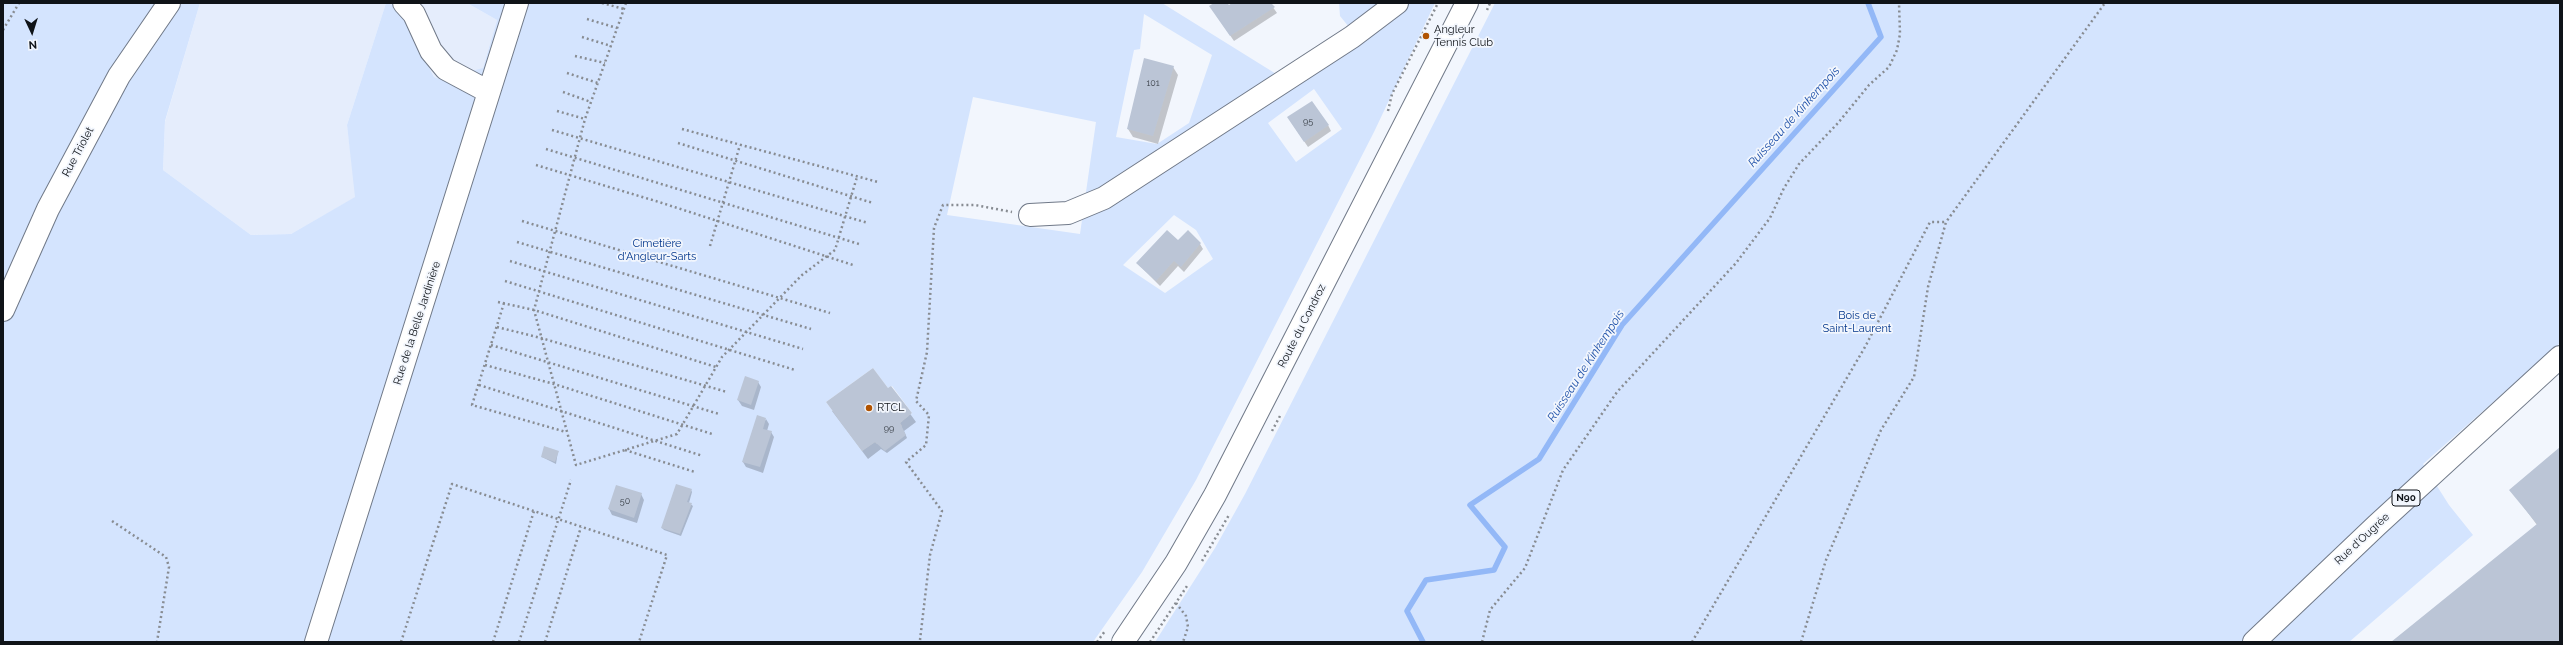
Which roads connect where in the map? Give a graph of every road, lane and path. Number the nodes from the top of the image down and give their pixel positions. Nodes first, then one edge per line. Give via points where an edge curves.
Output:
1 (19, 3) edge
2 (169, 3) edge
3 (404, 3) edge
4 (517, 3) edge
5 (602, 3) edge
6 (626, 3) edge
7 (1397, 3) edge
8 (1438, 3) edge
9 (1467, 3) edge
10 (1899, 3) edge
11 (2105, 3) edge
12 (624, 9) junction
13 (587, 19) dead end
14 (617, 28) junction
15 (3, 30) edge
16 (582, 37) dead end
17 (611, 46) junction
18 (575, 56) dead end
19 (605, 63) junction
20 (567, 73) dead end
21 (598, 83) junction
22 (489, 92) junction
23 (563, 92) dead end
24 (591, 102) junction
25 (1391, 102) dead end
26 (557, 111) dead end
27 (585, 119) junction
28 (682, 129) dead end
29 (552, 130) dead end
30 (580, 138) junction
31 (678, 143) dead end
32 (740, 145) junction
33 (546, 149) dead end
34 (575, 158) junction
35 (735, 161) junction
36 (536, 165) dead end
37 (570, 174) junction
38 (857, 176) junction
39 (729, 182) junction
40 (878, 182) dead end
41 (851, 196) junction
42 (723, 202) junction
43 (873, 203) dead end
44 (1030, 215) joint
45 (845, 216) junction
46 (522, 221) dead end
47 (717, 221) junction
48 (1946, 222) junction
49 (868, 223) dead end
50 (555, 231) junction
51 (839, 238) junction
52 (517, 242) dead end
53 (858, 244) dead end
54 (710, 246) dead end
55 (550, 252) junction
56 (826, 257) junction
57 (510, 261) dead end
58 (853, 265) dead end
59 (545, 272) junction
60 (505, 281) dead end
61 (539, 291) junction
62 (779, 298) junction
63 (498, 302) dead end
64 (504, 303) junction
65 (3, 310) edge
66 (534, 310) junction
67 (830, 313) dead end
68 (763, 315) junction
69 (497, 327) junction
70 (811, 329) dead end
71 (747, 332) junction
72 (542, 338) junction
73 (491, 345) junction
74 (803, 349) dead end
75 (729, 350) junction
76 (2560, 357) edge
77 (548, 362) junction
78 (485, 365) junction
79 (716, 367) junction
80 (795, 370) dead end
81 (554, 384) junction
82 (478, 385) junction
83 (705, 386) junction
84 (727, 392) dead end
85 (693, 406) junction
86 (561, 410) junction
87 (719, 414) dead end
88 (682, 424) junction
89 (567, 432) junction
90 (712, 434) dead end
91 (654, 441) junction
92 (624, 450) junction
93 (703, 456) dead end
94 (695, 472) dead end
95 (571, 480) dead end
96 (534, 511) junction
97 (558, 519) junction
98 (112, 521) dead end
99 (581, 527) junction
100 (1158, 591) junction
101 (1108, 626) dead end
102 (920, 640) dead end
103 (157, 642) edge
104 (316, 642) edge
105 (401, 642) edge
106 (493, 642) edge
107 (520, 642) edge
108 (545, 642) edge
109 (639, 642) edge
110 (1097, 642) edge
111 (1123, 642) edge
112 (1183, 642) edge
113 (1482, 642) edge
114 (1692, 642) edge
115 (1800, 642) edge
116 (2254, 642) edge

1 - 15 path
2 - 65 main road, Rue Triolet via 119,76 48,209
3 - 22 main road via 414,14 431,50 446,69
4 - 22 main road, Rue de la Belle Jardinière
5 - 12 path
6 - 12 path
7 - 44 main road via 1352,37 1104,198 1068,213
8 - 25 path via 1392,94
9 - 100 main road, Route du Condroz via 1229,469
10 - 113 path via 1900,34 1897,50 1889,67 1869,85 1799,164 1770,218 1736,263 1617,392 1563,470 1525,568 1490,610
11 - 48 path
12 - 14 path
13 - 14 path
14 - 17 path
16 - 17 path
17 - 19 path
18 - 19 path
19 - 21 path
20 - 21 path
21 - 24 path
22 - 104 main road, Rue de la Belle Jardinière
23 - 24 path
24 - 27 path
26 - 27 path
27 - 30 path
28 - 32 path
29 - 30 path
30 - 34 path
30 - 39 path
31 - 35 path
32 - 35 path
32 - 38 path
33 - 34 path
34 - 37 path
34 - 42 path
35 - 39 path
35 - 41 path
36 - 37 path
37 - 47 path
37 - 50 path
38 - 40 path
38 - 41 path
39 - 42 path
39 - 45 path
41 - 43 path
41 - 45 path
42 - 47 path
42 - 51 path
44 - 102 path via 975,205 942,205 934,228 927,352 916,401 929,414 926,445 906,462 942,511 930,556
45 - 49 path
45 - 51 path
46 - 50 path
47 - 54 path
47 - 56 path
48 - 114 path via 1930,222 1865,347
48 - 115 path via 1928,287 1914,377 1881,430 1826,560
50 - 55 path
50 - 62 path
51 - 53 path
51 - 56 path via 835,250
52 - 55 path
55 - 59 path
55 - 68 path
56 - 58 path
56 - 62 path via 802,275
57 - 59 path
59 - 61 path
59 - 71 path
60 - 61 path
61 - 66 path
61 - 75 path
62 - 67 path
62 - 68 path
63 - 64 path
64 - 66 path
64 - 69 path
66 - 72 path
66 - 79 path
68 - 70 path
68 - 71 path
69 - 72 path
69 - 73 path
71 - 74 path
71 - 75 path
72 - 77 path
72 - 83 path
73 - 77 path
73 - 78 path
75 - 79 path
75 - 80 path
76 - 116 main road, Rue d'Ougrée / N90
77 - 81 path
77 - 85 path
78 - 81 path
78 - 82 path
79 - 83 path
81 - 86 path
81 - 88 path
82 - 86 path
82 - 89 path via 472,405
83 - 84 path
83 - 85 path
85 - 87 path
85 - 88 path
86 - 89 path
86 - 91 path
88 - 90 path
88 - 91 path via 677,434
89 - 92 path via 576,465
91 - 92 path
91 - 93 path
92 - 94 path
95 - 97 path
96 - 97 path
96 - 105 path via 452,484
96 - 106 path
97 - 99 path
97 - 107 path
98 - 103 path via 166,557 169,567
99 - 108 path
99 - 109 path via 667,555
100 - 111 main road, Route du Condroz
100 - 112 path via 1176,604 1186,616 1188,627
101 - 110 path

